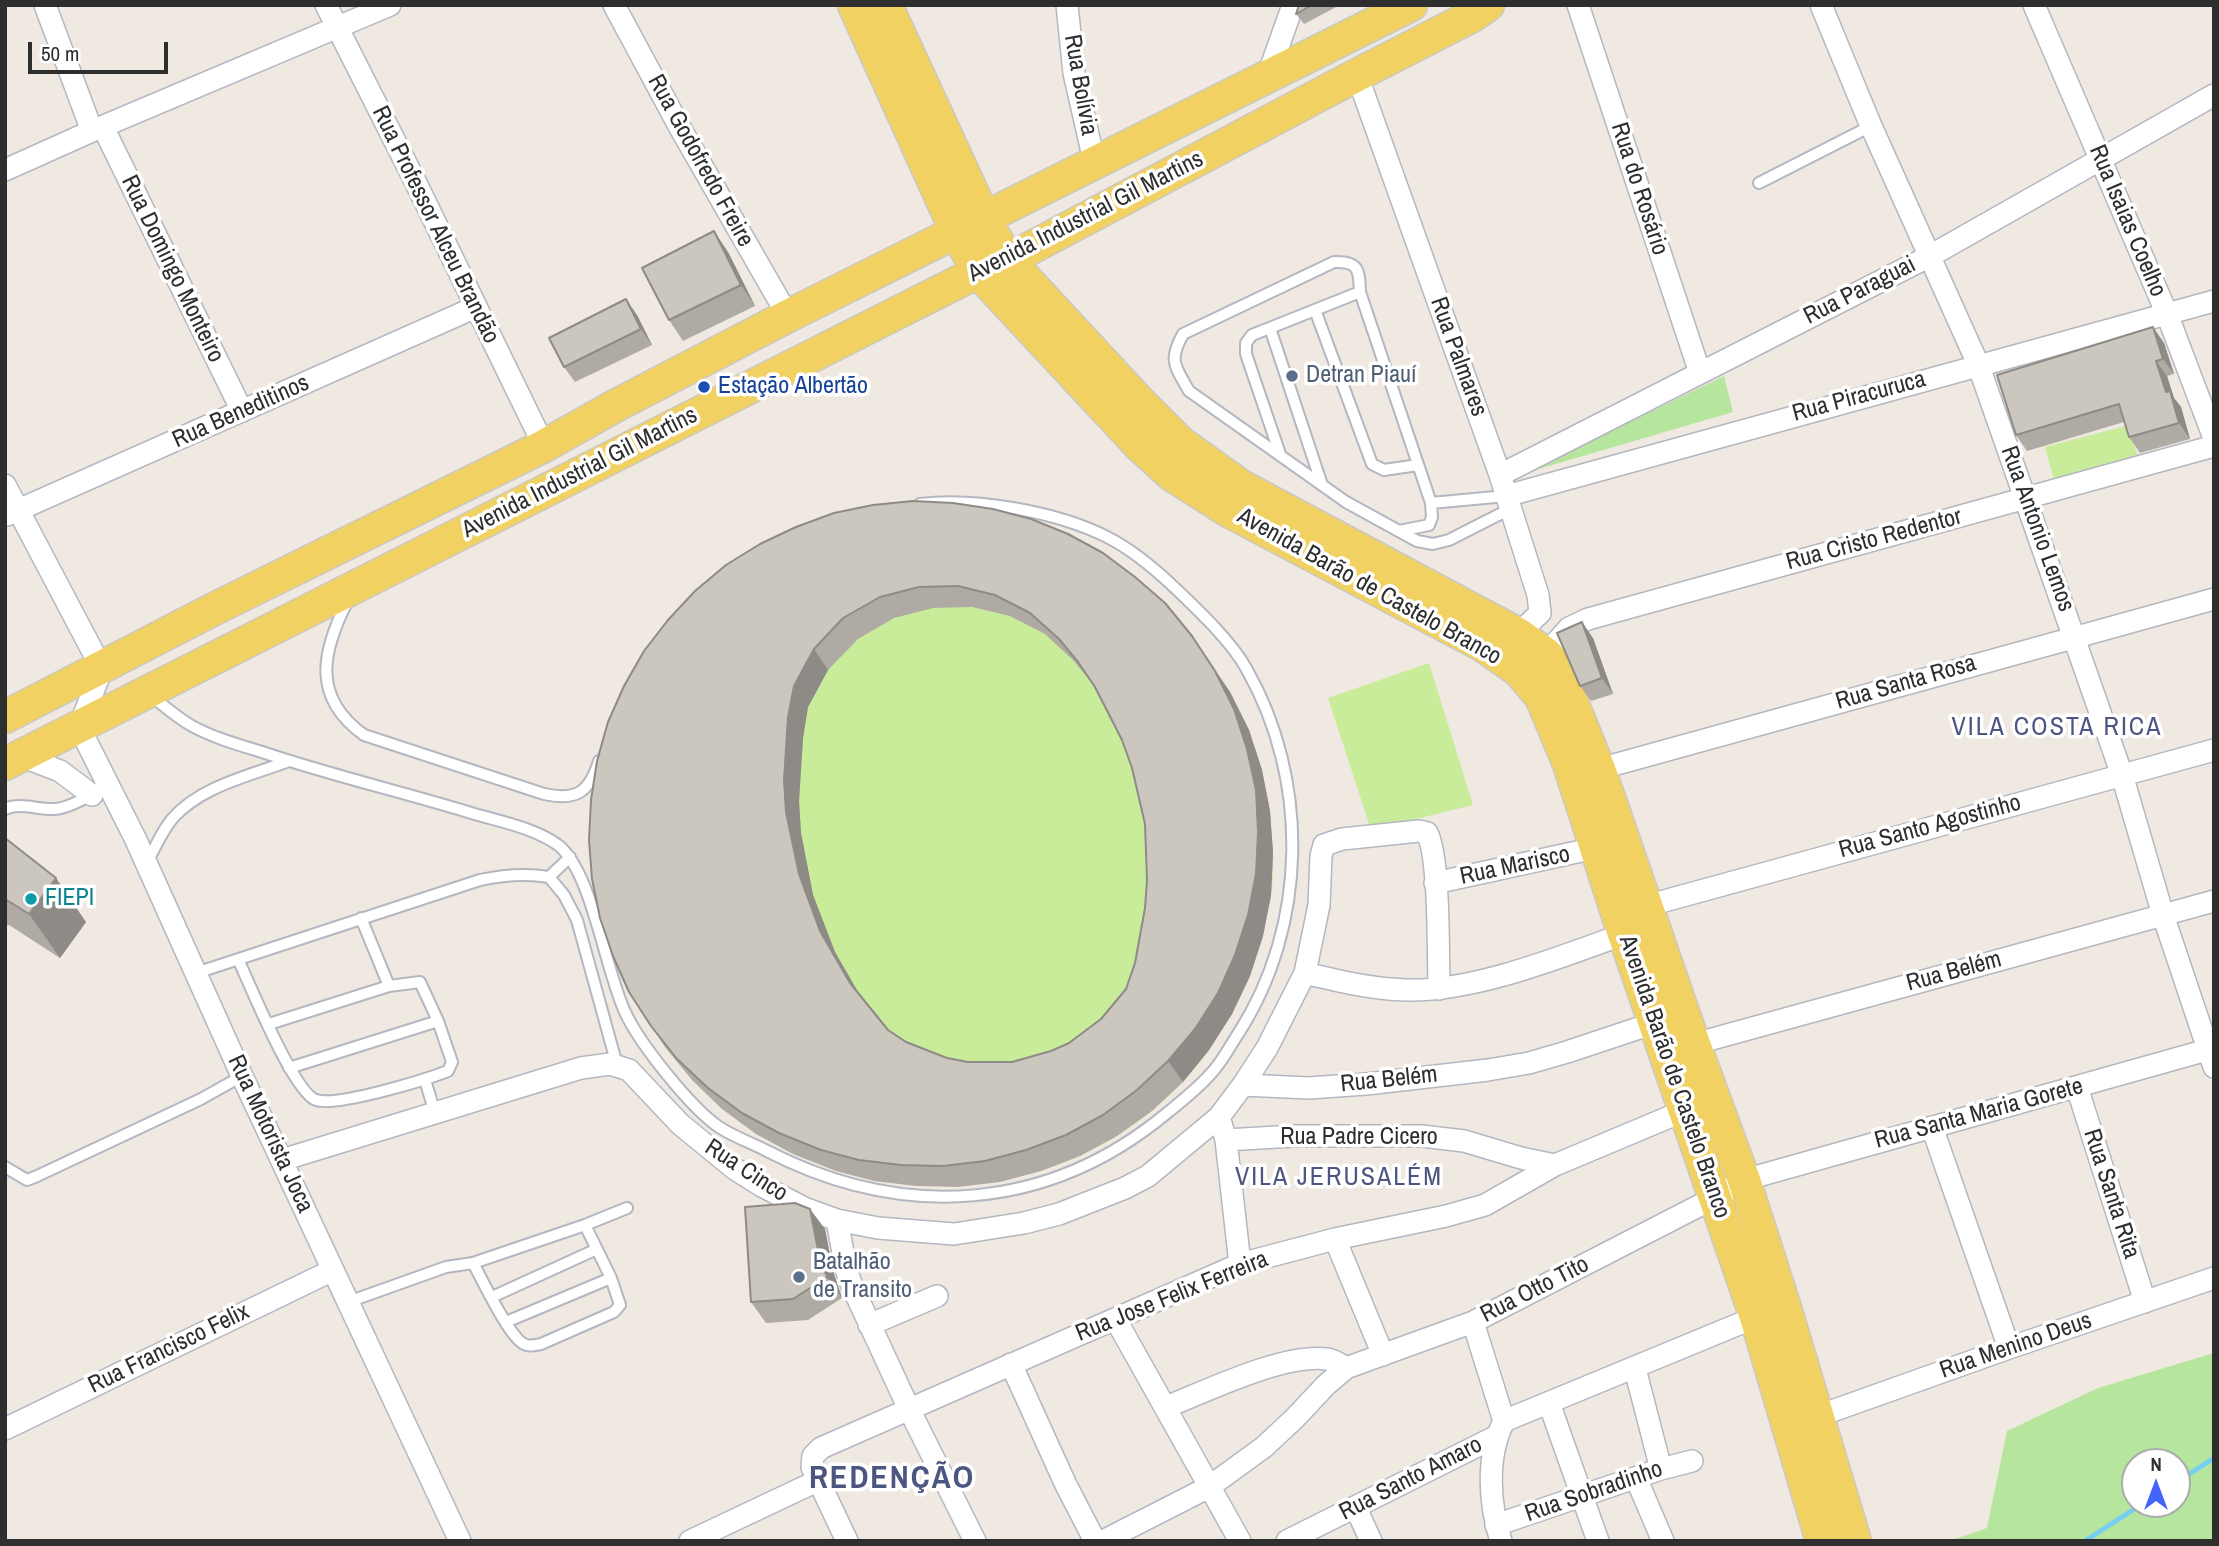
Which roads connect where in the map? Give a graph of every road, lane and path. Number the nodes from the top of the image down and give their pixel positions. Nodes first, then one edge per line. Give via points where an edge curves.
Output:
1 (45, 5) edge
2 (326, 5) edge
3 (390, 5) edge
4 (614, 5) edge
5 (854, 5) edge
6 (886, 5) edge
7 (1067, 5) edge
8 (1293, 5) edge
9 (1411, 5) edge
10 (1488, 5) edge
11 (1578, 5) edge
12 (1821, 5) edge
13 (2034, 5) edge
14 (337, 29) junction
15 (1268, 75) junction
16 (1357, 75) junction
17 (2214, 95) edge
18 (1871, 126) junction
19 (97, 129) junction
20 (2099, 159) junction
21 (1095, 165) junction
22 (5, 170) edge
23 (1759, 183) dead end
24 (971, 227) junction
25 (1930, 256) junction
26 (1008, 260) junction
27 (978, 272) junction
28 (1360, 292) junction
29 (2214, 301) edge
30 (476, 307) junction
31 (1315, 310) junction
32 (2167, 314) junction
33 (788, 316) junction
34 (1270, 328) junction
35 (1978, 364) junction
36 (1700, 373) junction
37 (242, 411) junction
38 (2214, 438) edge
39 (544, 446) junction
40 (2214, 446) edge
41 (1281, 455) junction
42 (1418, 466) junction
43 (5, 485) edge
44 (1323, 485) junction
45 (1505, 493) junction
46 (2026, 499) junction
47 (1431, 503) junction
48 (910, 505) edge
49 (12, 513) edge
50 (1399, 531) junction
51 (354, 589) junction
52 (2214, 599) edge
53 (1518, 634) junction
54 (2075, 636) junction
55 (1546, 654) junction
56 (102, 669) junction
57 (147, 692) junction
58 (5, 717) edge
59 (79, 727) junction
60 (2214, 750) edge
61 (603, 751) edge
62 (13, 760) edge
63 (289, 761) junction
64 (1599, 769) junction
65 (2122, 775) junction
66 (92, 794) joint
67 (5, 809) edge
68 (1595, 848) junction
69 (570, 857) junction
70 (145, 864) junction
71 (549, 877) junction
72 (1435, 883) junction
73 (2214, 901) edge
74 (1646, 906) junction
75 (2163, 915) junction
76 (361, 918) junction
77 (1624, 934) junction
78 (238, 959) junction
79 (196, 973) junction
80 (1305, 973) junction
81 (389, 986) junction
82 (1439, 989) junction
83 (438, 1021) junction
84 (1654, 1023) junction
85 (269, 1024) junction
86 (1694, 1044) junction
87 (2212, 1055) edge
88 (617, 1065) junction
89 (289, 1068) junction
90 (242, 1076) junction
91 (425, 1080) junction
92 (1243, 1085) junction
93 (2077, 1087) junction
94 (1686, 1110) junction
95 (435, 1113) junction
96 (1219, 1117) junction
97 (1932, 1127) junction
98 (1226, 1140) junction
99 (282, 1160) junction
100 (1555, 1164) junction
101 (5, 1167) edge
102 (1744, 1180) junction
103 (1717, 1197) junction
104 (627, 1208) dead end
105 (837, 1220) junction
106 (585, 1225) junction
107 (1335, 1239) junction
108 (597, 1249) junction
109 (473, 1263) junction
110 (1240, 1264) junction
111 (333, 1270) junction
112 (611, 1278) junction
113 (2214, 1279) edge
114 (937, 1296) dead end
115 (492, 1297) junction
116 (2145, 1302) junction
117 (348, 1303) junction
118 (1756, 1317) junction
119 (1116, 1320) junction
120 (506, 1322) junction
121 (1473, 1322) junction
122 (869, 1325) junction
123 (2009, 1348) junction
124 (1383, 1355) junction
125 (1011, 1364) junction
126 (1346, 1368) junction
127 (1635, 1369) junction
128 (1549, 1404) junction
129 (1166, 1407) junction
130 (909, 1409) junction
131 (1818, 1416) junction
132 (5, 1429) edge
133 (1501, 1429) junction
134 (1692, 1461) dead end
135 (1661, 1469) junction
136 (1636, 1478) junction
137 (817, 1481) junction
138 (1209, 1486) junction
139 (1581, 1497) junction
140 (1356, 1508) junction
141 (1498, 1533) edge
142 (703, 1538) edge
143 (460, 1541) edge
144 (847, 1541) edge
145 (975, 1541) edge
146 (1095, 1541) edge
147 (1103, 1541) edge
148 (1240, 1541) edge
149 (1287, 1541) edge
150 (1371, 1541) edge
151 (1598, 1541) edge
152 (1662, 1541) edge
153 (1822, 1541) edge
154 (1855, 1541) edge

1 - 19 street, Rua Domingo Monteiro
2 - 14 street, Rua Professor Alceu Brandão
3 - 14 street
4 - 33 street, Rua Godofredo Freire
5 - 24 main road, Avenida Barão de Castelo Branco
6 - 24 main road, Avenida Barão de Castelo Branco
7 - 21 street, Rua Bolívia via 1074,73
8 - 15 street
9 - 15 main road, Avenida Industrial Gil Martins
10 - 16 main road, Avenida Industrial Gil Martins
11 - 36 street, Rua do Rosário
12 - 18 street, Rua Antonio Lemos
13 - 20 street, Rua Isaias Coelho
14 - 19 street
14 - 30 street, Rua Professor Alceu Brandão
15 - 21 main road, Avenida Industrial Gil Martins
16 - 26 main road, Avenida Industrial Gil Martins
16 - 45 street, Rua Palmares
17 - 20 street, Rua Paraguai
18 - 23 lane
18 - 25 street, Rua Antonio Lemos
19 - 22 street
19 - 37 street, Rua Domingo Monteiro
20 - 25 street, Rua Paraguai
20 - 32 street, Rua Isaias Coelho
21 - 24 main road, Avenida Industrial Gil Martins
24 - 26 main road, Avenida Barão de Castelo Branco
24 - 27 main road, Avenida Barão de Castelo Branco
24 - 33 main road, Avenida Industrial Gil Martins
25 - 35 street, Rua Antonio Lemos
25 - 36 street, Rua Paraguai
26 - 27 main road, Avenida Industrial Gil Martins
26 - 53 main road, Avenida Barão de Castelo Branco via 1136,398 1216,470
27 - 51 main road, Avenida Industrial Gil Martins
27 - 68 main road, Avenida Barão de Castelo Branco via 1172,475 1227,510 1482,645 1519,671 1541,697 1551,720
28 - 31 lane
28 - 41 lane via 1356,268 1348,262 1334,262 1182,334 1174,349 1175,367 1189,391
28 - 42 lane
29 - 32 street, Rua Piracuruca
30 - 37 street, Rua Beneditinos
30 - 39 street, Rua Professor Alceu Brandão
31 - 34 lane
31 - 42 lane via 1372,464 1384,470
32 - 35 street, Rua Piracuruca
32 - 38 street, Rua Isaias Coelho
33 - 39 main road, Avenida Industrial Gil Martins
34 - 41 lane via 1252,335 1246,354
34 - 44 lane
35 - 45 street, Rua Piracuruca
35 - 46 street, Rua Antonio Lemos
36 - 45 street, Rua Paraguai
37 - 49 street, Rua Beneditinos
39 - 56 main road, Avenida Industrial Gil Martins
40 - 46 street, Rua Cristo Redentor
41 - 44 lane
42 - 47 lane
43 - 49 street
44 - 50 lane
45 - 47 lane
45 - 50 lane via 1449,540 1433,544
45 - 53 street, Rua Palmares via 1540,609
46 - 54 street, Rua Antonio Lemos
46 - 55 street, Rua Cristo Redentor via 1588,619 1569,628
47 - 50 lane via 1429,525
48 - 69 lane via 948,500 1041,513 1107,536 1147,562 1202,613 1245,665 1277,736 1292,803 1293,877 1277,949 1262,988 1250,1016 1215,1069 1133,1140 1081,1169 1042,1183 1002,1192 940,1196 891,1194 825,1178 717,1126 652,1055 625,1012 579,871
49 - 56 street
51 - 57 main road, Avenida Industrial Gil Martins
51 - 61 lane via 332,633 328,689 351,726 364,735 563,798 578,794 594,777
52 - 54 street, Rua Santa Rosa
53 - 55 main road, Avenida Barão de Castelo Branco
54 - 64 street, Rua Santa Rosa
54 - 65 street, Rua Antonio Lemos
55 - 64 main road, Avenida Barão de Castelo Branco via 1563,678
56 - 58 main road, Avenida Industrial Gil Martins
56 - 59 street
57 - 59 main road, Avenida Industrial Gil Martins
57 - 63 lane via 195,727
59 - 62 main road, Avenida Industrial Gil Martins
59 - 70 street, Rua Motorista Joca
60 - 65 street, Rua Santo Agostinho
62 - 66 street via 60,771
63 - 69 lane via 525,829 561,847
63 - 70 lane via 223,785 185,806 170,821
64 - 74 main road, Avenida Barão de Castelo Branco
65 - 74 street, Rua Santo Agostinho
65 - 75 street, Rua Antonio Lemos
66 - 67 lane via 58,809
68 - 72 street, Rua Marisco
68 - 77 main road, Avenida Barão de Castelo Branco
69 - 71 lane
70 - 79 street, Rua Motorista Joca
71 - 76 lane via 507,875 480,880
71 - 88 lane via 577,920
72 - 80 street via 1430,840 1424,831 1342,839 1322,848 1319,905
72 - 82 street
73 - 75 street, Rua Belém
74 - 86 main road, Avenida Barão de Castelo Branco
75 - 86 street, Rua Belém
75 - 87 street, Rua Antonio Lemos
76 - 78 lane
76 - 81 lane
77 - 82 street via 1521,969
77 - 84 main road, Avenida Barão de Castelo Branco
78 - 79 lane
78 - 85 lane
79 - 90 street, Rua Motorista Joca
80 - 82 street via 1381,988
80 - 92 street
81 - 83 lane via 421,982
81 - 85 lane
83 - 89 lane
83 - 91 lane via 452,1062 448,1071
84 - 92 street, Rua Belém via 1555,1056 1488,1070 1320,1087
84 - 94 main road, Avenida Barão de Castelo Branco
85 - 89 lane
86 - 102 main road, Avenida Barão de Castelo Branco
87 - 93 street, Rua Santa Maria Gorete
88 - 95 street via 581,1068
88 - 105 street, Rua Cinco via 629,1070 680,1124 735,1169 804,1208
89 - 91 lane via 308,1096 318,1101
90 - 99 street, Rua Motorista Joca
90 - 101 lane via 35,1177 27,1180
91 - 95 lane
92 - 96 street
93 - 97 street, Rua Santa Maria Gorete
93 - 116 street, Rua Santa Rita
94 - 100 street, Rua Jose Felix Ferreira
94 - 103 main road, Avenida Barão de Castelo Branco
95 - 99 street
96 - 98 street
96 - 105 street, Rua Cinco via 1148,1176 1059,1214 954,1234
97 - 102 street, Rua Santa Maria Gorete
97 - 123 street
98 - 100 street, Rua Padre Cicero via 1422,1136 1464,1141
98 - 110 street
99 - 111 street, Rua Motorista Joca
100 - 107 street, Rua Jose Felix Ferreira via 1485,1205
102 - 103 street, Rua Santa Maria Gorete
102 - 131 main road, Avenida Barão de Castelo Branco
103 - 118 main road, Avenida Barão de Castelo Branco
103 - 121 street, Rua Otto Tito
104 - 106 lane
105 - 122 street via 846,1269
106 - 108 lane
106 - 109 lane
107 - 110 street, Rua Jose Felix Ferreira
107 - 124 street
108 - 112 lane
108 - 115 lane
109 - 115 lane
109 - 117 lane via 446,1267
110 - 119 street, Rua Jose Felix Ferreira
111 - 117 street, Rua Motorista Joca
111 - 132 street, Rua Francisco Felix
112 - 120 lane
112 - 120 lane via 620,1305 614,1312 541,1344 522,1344
113 - 116 street, Rua Menino Deus
114 - 122 street
115 - 120 lane
116 - 123 street, Rua Menino Deus
117 - 143 street, Rua Motorista Joca
118 - 127 street
118 - 153 main road, Avenida Barão de Castelo Branco
119 - 125 street, Rua Jose Felix Ferreira
119 - 129 street
121 - 124 street, Rua Otto Tito
121 - 133 street
122 - 130 street
123 - 131 street, Rua Menino Deus
124 - 126 street, Rua Otto Tito
125 - 130 street, Rua Jose Felix Ferreira
125 - 146 street
126 - 129 street via 1325,1359 1283,1363
126 - 138 street via 1264,1447
127 - 128 street
127 - 135 street
128 - 133 street, Rua Santo Amaro
128 - 139 street
129 - 138 street
130 - 137 street, Rua Jose Felix Ferreira via 815,1452 811,1461
130 - 145 street
131 - 154 main road, Avenida Barão de Castelo Branco
133 - 140 street, Rua Santo Amaro
133 - 141 street via 1492,1484
134 - 135 street, Rua Sobradinho
135 - 136 street, Rua Sobradinho
136 - 139 street, Rua Sobradinho
136 - 152 street
137 - 142 street
137 - 144 street
138 - 147 street
138 - 148 street
139 - 141 street, Rua Sobradinho
139 - 151 street
140 - 149 street, Rua Santo Amaro
140 - 150 street

